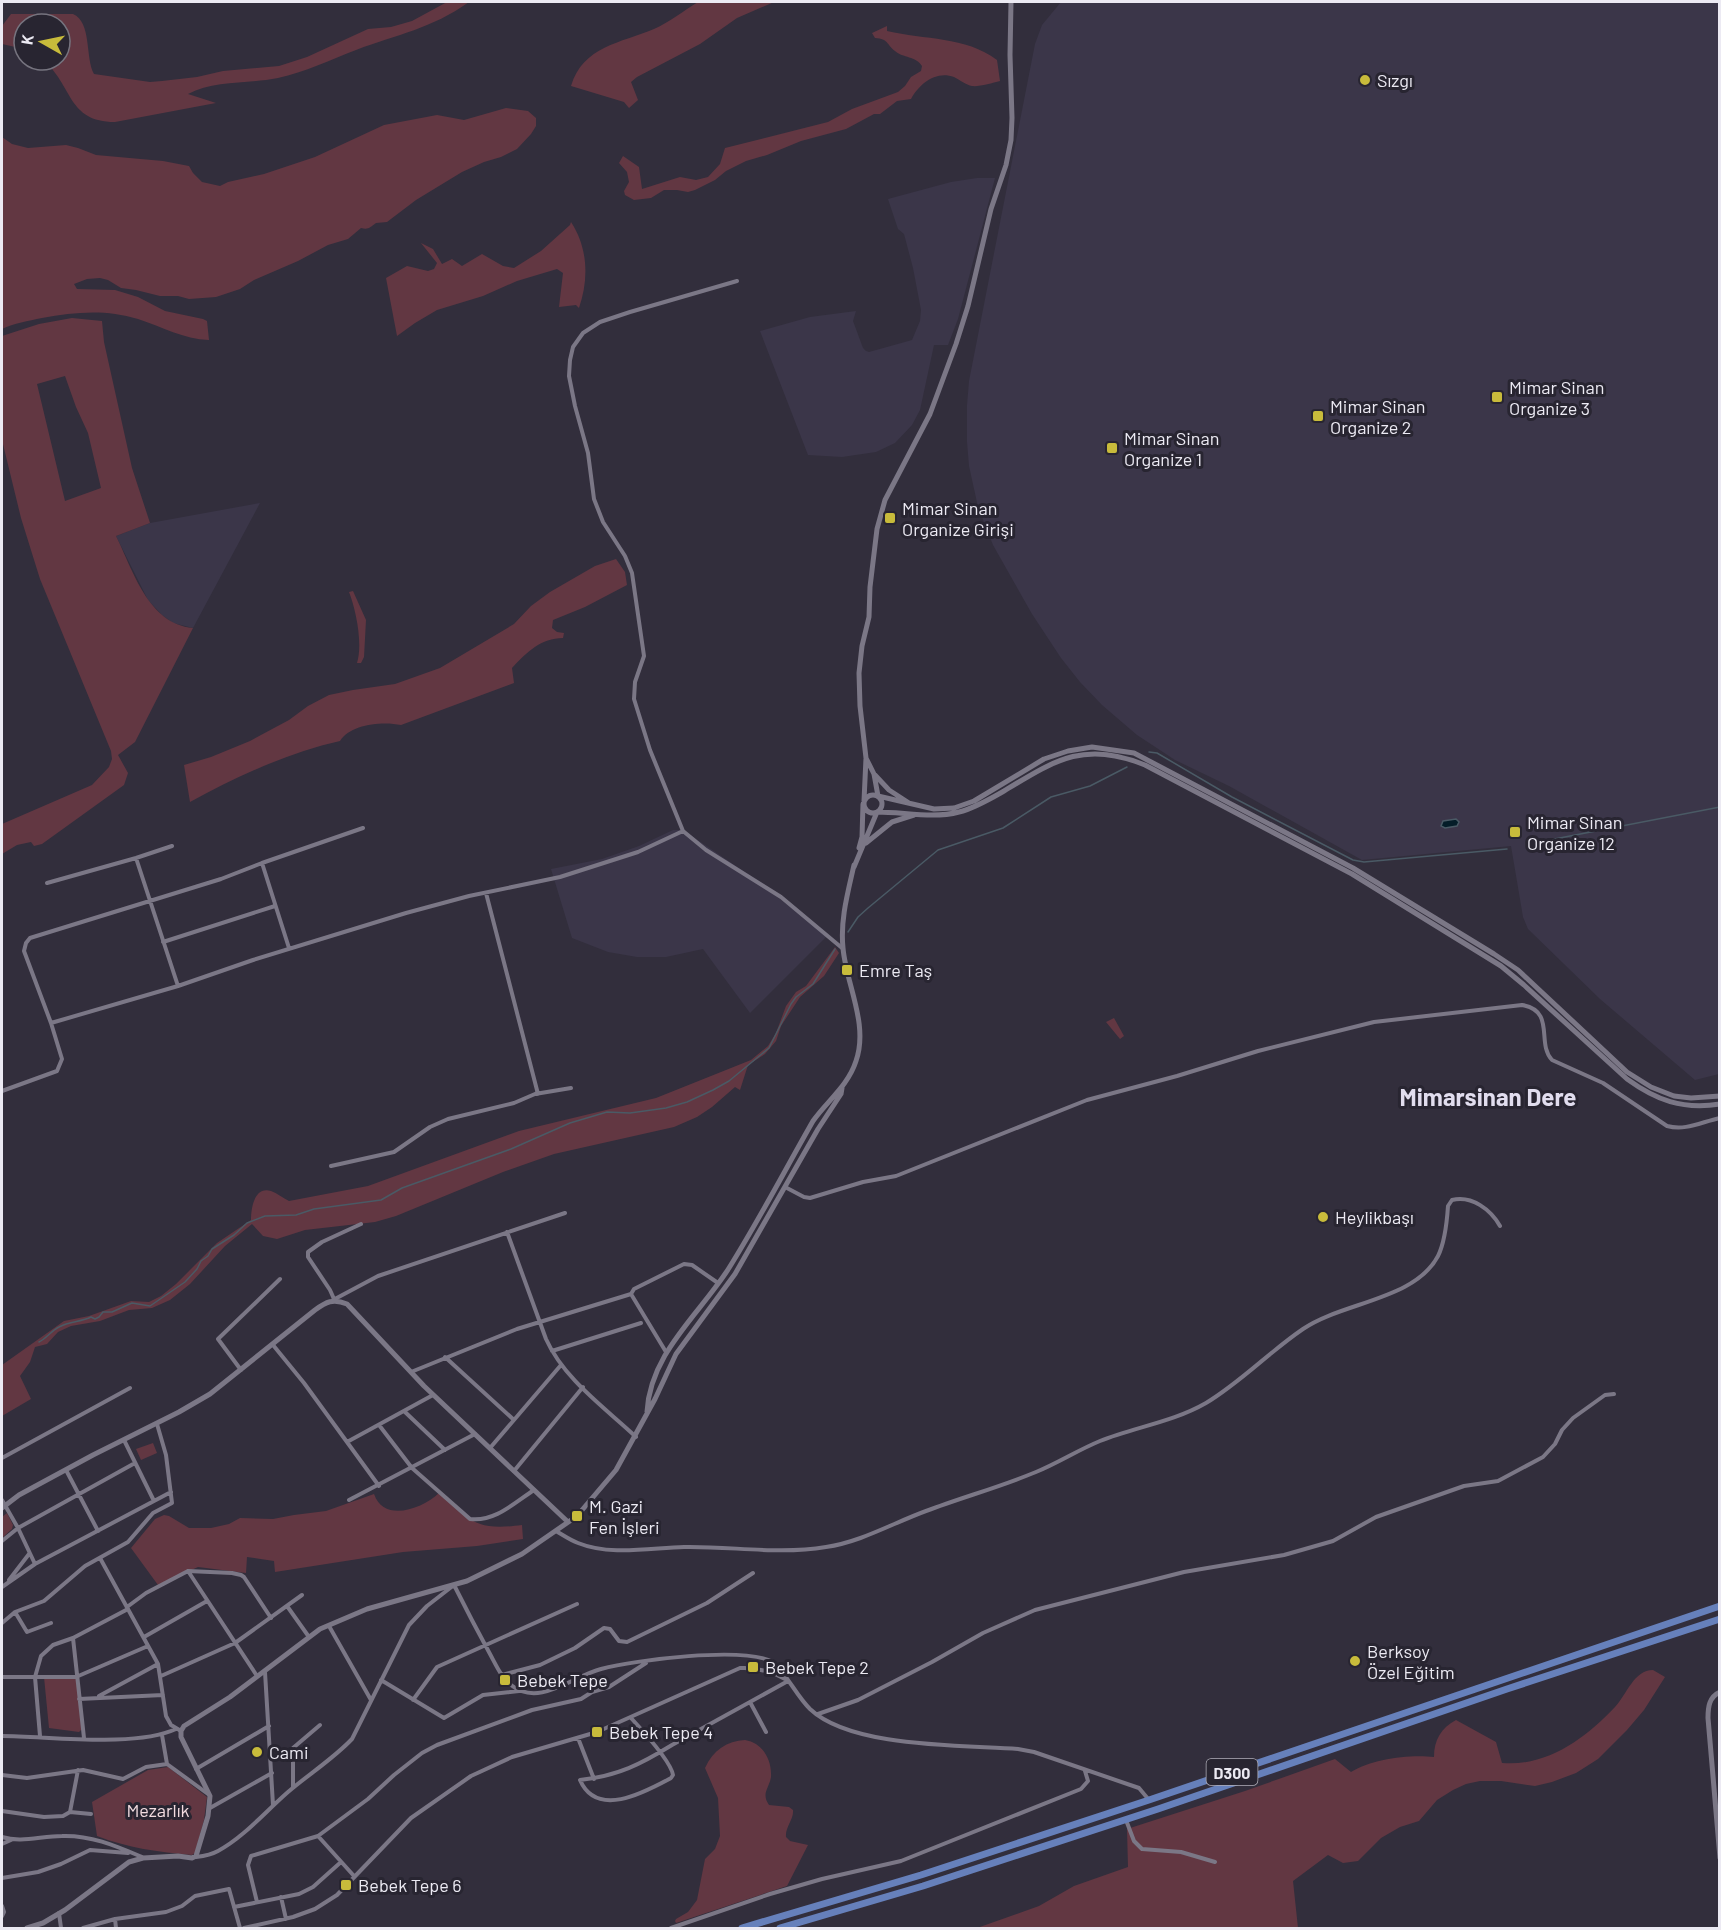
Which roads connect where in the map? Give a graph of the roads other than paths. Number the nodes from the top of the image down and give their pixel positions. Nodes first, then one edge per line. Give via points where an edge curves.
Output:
1 (1011, 2) edge
2 (737, 281) dead end
3 (866, 758) junction
4 (874, 774) junction
5 (878, 796) junction
6 (863, 803) junction
7 (913, 806) junction
8 (877, 812) junction
9 (919, 814) junction
10 (363, 828) dead end
11 (684, 831) junction
12 (172, 846) dead end
13 (863, 846) junction
14 (136, 858) junction
15 (262, 863) junction
16 (854, 867) junction
17 (47, 883) dead end
18 (486, 893) junction
19 (151, 901) junction
20 (275, 906) junction
21 (163, 942) junction
22 (289, 948) junction
23 (843, 949) junction
24 (177, 986) junction
25 (51, 1023) junction
26 (571, 1088) dead end
27 (842, 1088) junction
28 (2, 1090) edge
29 (538, 1094) junction
30 (1719, 1096) edge
31 (1719, 1104) edge
32 (1719, 1118) edge
33 (331, 1166) dead end
34 (785, 1187) junction
35 (565, 1213) dead end
36 (361, 1224) dead end
37 (1500, 1226) dead end
38 (507, 1232) junction
39 (280, 1279) dead end
40 (718, 1283) junction
41 (631, 1294) junction
42 (333, 1300) junction
43 (539, 1322) junction
44 (641, 1323) dead end
45 (273, 1345) junction
46 (552, 1351) junction
47 (667, 1353) junction
48 (445, 1357) junction
49 (561, 1365) junction
50 (241, 1371) junction
51 (411, 1371) junction
52 (583, 1387) junction
53 (129, 1388) dead end
54 (1614, 1394) dead end
55 (434, 1395) junction
56 (405, 1412) junction
57 (646, 1413) junction
58 (514, 1420) junction
59 (157, 1423) junction
60 (379, 1425) junction
61 (475, 1434) junction
62 (636, 1437) junction
63 (124, 1439) junction
64 (347, 1442) junction
65 (490, 1448) junction
66 (445, 1450) junction
67 (2, 1458) edge
68 (135, 1463) junction
69 (411, 1468) junction
70 (66, 1470) junction
71 (514, 1471) junction
72 (379, 1486) junction
73 (534, 1490) junction
74 (171, 1492) junction
75 (78, 1493) junction
76 (349, 1500) dead end
77 (154, 1501) junction
78 (3, 1504) edge
79 (568, 1522) junction
80 (18, 1528) junction
81 (98, 1531) junction
82 (556, 1531) junction
83 (2, 1541) edge
84 (29, 1554) junction
85 (100, 1558) junction
86 (35, 1564) junction
87 (188, 1571) junction
88 (753, 1574) dead end
89 (4, 1586) edge
90 (454, 1586) junction
91 (302, 1596) dead end
92 (207, 1601) junction
93 (577, 1604) dead end
94 (1719, 1604) edge
95 (287, 1606) junction
96 (128, 1608) junction
97 (15, 1612) junction
98 (271, 1618) junction
99 (1719, 1619) edge
100 (2, 1623) edge
101 (51, 1623) dead end
102 (1719, 1624) edge
103 (329, 1626) junction
104 (144, 1637) junction
105 (309, 1637) junction
106 (73, 1638) junction
107 (1655, 1641) junction
108 (235, 1643) junction
109 (148, 1646) junction
110 (486, 1646) junction
111 (650, 1661) junction
112 (158, 1664) junction
113 (264, 1670) junction
114 (502, 1675) junction
115 (160, 1676) junction
116 (257, 1676) junction
117 (2, 1677) edge
118 (35, 1677) junction
119 (76, 1677) junction
120 (381, 1680) junction
121 (788, 1681) junction
122 (520, 1690) junction
123 (1719, 1692) edge
124 (163, 1695) junction
125 (95, 1697) junction
126 (79, 1699) junction
127 (413, 1700) junction
128 (371, 1701) junction
129 (750, 1701) junction
130 (817, 1714) junction
131 (632, 1718) junction
132 (320, 1725) dead end
133 (269, 1726) junction
134 (178, 1730) junction
135 (766, 1732) dead end
136 (162, 1735) junction
137 (2, 1736) edge
138 (40, 1736) junction
139 (84, 1738) junction
140 (578, 1738) junction
141 (660, 1753) junction
142 (167, 1764) junction
143 (196, 1769) junction
144 (78, 1770) junction
145 (1085, 1770) junction
146 (272, 1773) junction
147 (2, 1775) edge
148 (594, 1779) junction
149 (293, 1788) junction
150 (210, 1796) junction
151 (1149, 1800) junction
152 (273, 1806) junction
153 (210, 1808) junction
154 (2, 1811) edge
155 (70, 1812) junction
156 (91, 1814) dead end
157 (1126, 1820) junction
158 (318, 1836) junction
159 (2, 1837) edge
160 (12, 1840) junction
161 (2, 1844) edge
162 (131, 1853) junction
163 (195, 1857) junction
164 (143, 1858) junction
165 (1719, 1858) edge
166 (341, 1862) junction
167 (1215, 1862) dead end
168 (354, 1876) junction
169 (2, 1878) edge
170 (281, 1898) junction
171 (257, 1902) junction
172 (2, 1906) edge
173 (234, 1907) junction
174 (59, 1913) junction
175 (2, 1916) edge
176 (115, 1919) junction
177 (286, 1919) junction
178 (27, 1929) edge
179 (61, 1929) edge
180 (83, 1929) edge
181 (116, 1929) edge
182 (242, 1929) edge
183 (671, 1929) edge
184 (742, 1929) edge
185 (780, 1929) edge

1 - 3 street via 1012,118 1006,165 956,344 930,414 885,501 877,529 860,673
2 - 11 street via 600,322 583,333 570,360 569,376 588,453 594,499 632,573 644,656 634,699 650,750
3 - 4 street
3 - 6 street
4 - 5 street
4 - 7 street
5 - 6 street via 869,795
5 - 7 street
5 - 8 street via 882,804
6 - 8 street via 868,812
6 - 16 street via 862,837
7 - 30 street via 954,808 974,801 1044,759 1068,751 1092,747 1134,753 1353,868 1494,954 1518,970 1651,1088 1691,1098
8 - 9 street
8 - 13 street
9 - 13 street via 892,822
9 - 31 street via 958,813 975,807 1068,757 1109,754 1129,758 1352,874 1501,966 1643,1091 1678,1104
10 - 15 street
11 - 18 street via 638,852 560,877
11 - 23 street via 706,850 781,897
12 - 14 street
13 - 16 street
14 - 17 street
14 - 19 street
15 - 19 street
15 - 20 street
16 - 23 street via 842,928
18 - 22 street
18 - 29 street
19 - 21 street
19 - 25 street via 28,940 25,954
20 - 21 street
20 - 22 street
21 - 24 street
22 - 24 street
23 - 27 street via 860,1042 856,1061
24 - 25 street
25 - 28 street via 62,1059 60,1067 54,1073
26 - 29 street
27 - 34 street
27 - 40 street via 813,1121
29 - 33 street via 448,1119 394,1152
32 - 34 street via 1687,1128 1667,1126 1603,1083 1552,1060 1546,1054 1544,1023 1530,1006 1522,1005 1374,1022 1316,1036 1087,1100 896,1176 810,1198
34 - 57 street via 735,1274 676,1354
35 - 38 street
36 - 42 street via 308,1252
37 - 82 street via 1482,1206 1452,1200 1440,1253 1417,1280 1332,1313 1304,1329 1204,1404 847,1542 800,1550 601,1550
38 - 42 street via 378,1276
38 - 43 street
39 - 50 street via 218,1339
40 - 41 street via 685,1263
40 - 47 street
41 - 43 street
41 - 47 street
42 - 45 street
42 - 51 street via 347,1304
43 - 46 street
43 - 48 street
44 - 46 street
45 - 50 street
45 - 64 street
46 - 49 street
47 - 57 street via 651,1386
48 - 51 street
48 - 58 street
49 - 52 street
49 - 58 street
50 - 59 street via 210,1394
51 - 55 street
52 - 62 street
52 - 71 street
53 - 67 street
54 - 130 street via 1605,1395 1573,1418 1543,1457 1498,1480 1464,1486 1385,1513 1333,1541 1284,1555 1184,1572 1035,1610 867,1695
55 - 56 street
55 - 61 street
56 - 60 street
56 - 66 street
57 - 62 street
58 - 65 street
59 - 63 street
59 - 74 street
60 - 64 street
60 - 69 street
61 - 65 street
61 - 66 street
62 - 79 street via 616,1470 578,1516
63 - 68 street
63 - 70 street
64 - 72 street
65 - 71 street
66 - 69 street
68 - 75 street
68 - 77 street
69 - 72 street
69 - 73 street via 470,1519 482,1521 496,1515
70 - 75 street
70 - 78 street
71 - 73 street
72 - 76 street
73 - 79 street
74 - 77 street
74 - 85 street via 172,1503 153,1513 128,1542
75 - 80 street
75 - 81 street
77 - 81 street
78 - 80 street
79 - 82 street
80 - 83 street
80 - 84 street
81 - 86 street
82 - 90 street via 522,1554
84 - 86 street
84 - 89 street
85 - 96 street
85 - 97 street via 44,1601
86 - 89 street
87 - 92 street
87 - 96 street via 146,1593
87 - 98 street via 241,1575
88 - 114 street via 707,1603 627,1642 619,1641 610,1629 604,1628 540,1665
90 - 103 street via 367,1609
90 - 110 street
90 - 120 street via 409,1625
91 - 95 street
92 - 104 street
92 - 108 street
93 - 110 street
94 - 151 highway, D300
95 - 98 street
95 - 105 street
96 - 104 street
96 - 106 street
97 - 100 street
97 - 101 street via 27,1632
98 - 108 street
99 - 107 highway, D300
102 - 107 highway
103 - 105 street
103 - 128 street
104 - 109 street
105 - 113 street
106 - 118 street via 53,1645 41,1656
106 - 119 street
107 - 157 highway, D300
108 - 115 street
108 - 116 street
109 - 112 street
109 - 119 street
110 - 114 street
110 - 127 street via 438,1667
111 - 121 street via 751,1655 773,1662
111 - 122 street via 602,1669 543,1692
111 - 158 street via 581,1699 532,1710 437,1745
112 - 115 street
112 - 125 street
113 - 116 street
113 - 133 street
114 - 122 street
115 - 124 street
116 - 134 street
117 - 118 street
118 - 119 street
118 - 138 street
119 - 126 street
120 - 127 street
120 - 128 street
121 - 129 street
121 - 130 street
121 - 131 street via 753,1667 740,1668
122 - 127 street via 483,1695 444,1718
123 - 165 street via 1714,1694 1708,1713
124 - 125 street
124 - 134 street via 168,1721
125 - 126 street
126 - 139 street
128 - 149 street via 352,1739
129 - 135 street
129 - 141 street
130 - 145 street via 828,1723 880,1737 912,1743 1018,1749
131 - 140 street
131 - 141 street
132 - 149 street via 293,1748
133 - 143 street
133 - 146 street
134 - 136 street
134 - 143 street
136 - 139 street
136 - 142 street
137 - 138 street
138 - 139 street
140 - 148 street
140 - 168 street via 512,1757 471,1776 411,1818
141 - 148 street via 616,1774
141 - 148 street via 673,1775 647,1791 625,1798 596,1798 580,1780
142 - 144 street via 146,1767 123,1779
142 - 150 street
143 - 150 street
144 - 147 street via 27,1778
144 - 155 street
145 - 151 street via 1138,1788
145 - 183 street via 1088,1781 1081,1789 901,1861 781,1891
146 - 152 street
146 - 153 street
149 - 152 street
150 - 153 street
151 - 184 highway, D300
152 - 163 street via 219,1851
153 - 163 street
154 - 155 street via 44,1817
155 - 156 street
157 - 167 street via 1140,1847 1181,1852
157 - 185 highway, D300
158 - 166 street
158 - 171 street via 250,1858
159 - 160 street
160 - 161 street
160 - 162 street via 89,1838
162 - 164 street
162 - 169 street via 90,1850 38,1872
163 - 164 street
164 - 174 street via 129,1862
166 - 168 street
166 - 170 street via 313,1887
168 - 177 street via 315,1909
170 - 171 street
170 - 177 street
171 - 173 street
172 - 175 street
173 - 176 street via 229,1889 195,1896 166,1912
173 - 182 street
174 - 178 street
174 - 179 street
176 - 180 street
176 - 181 street
177 - 182 street

